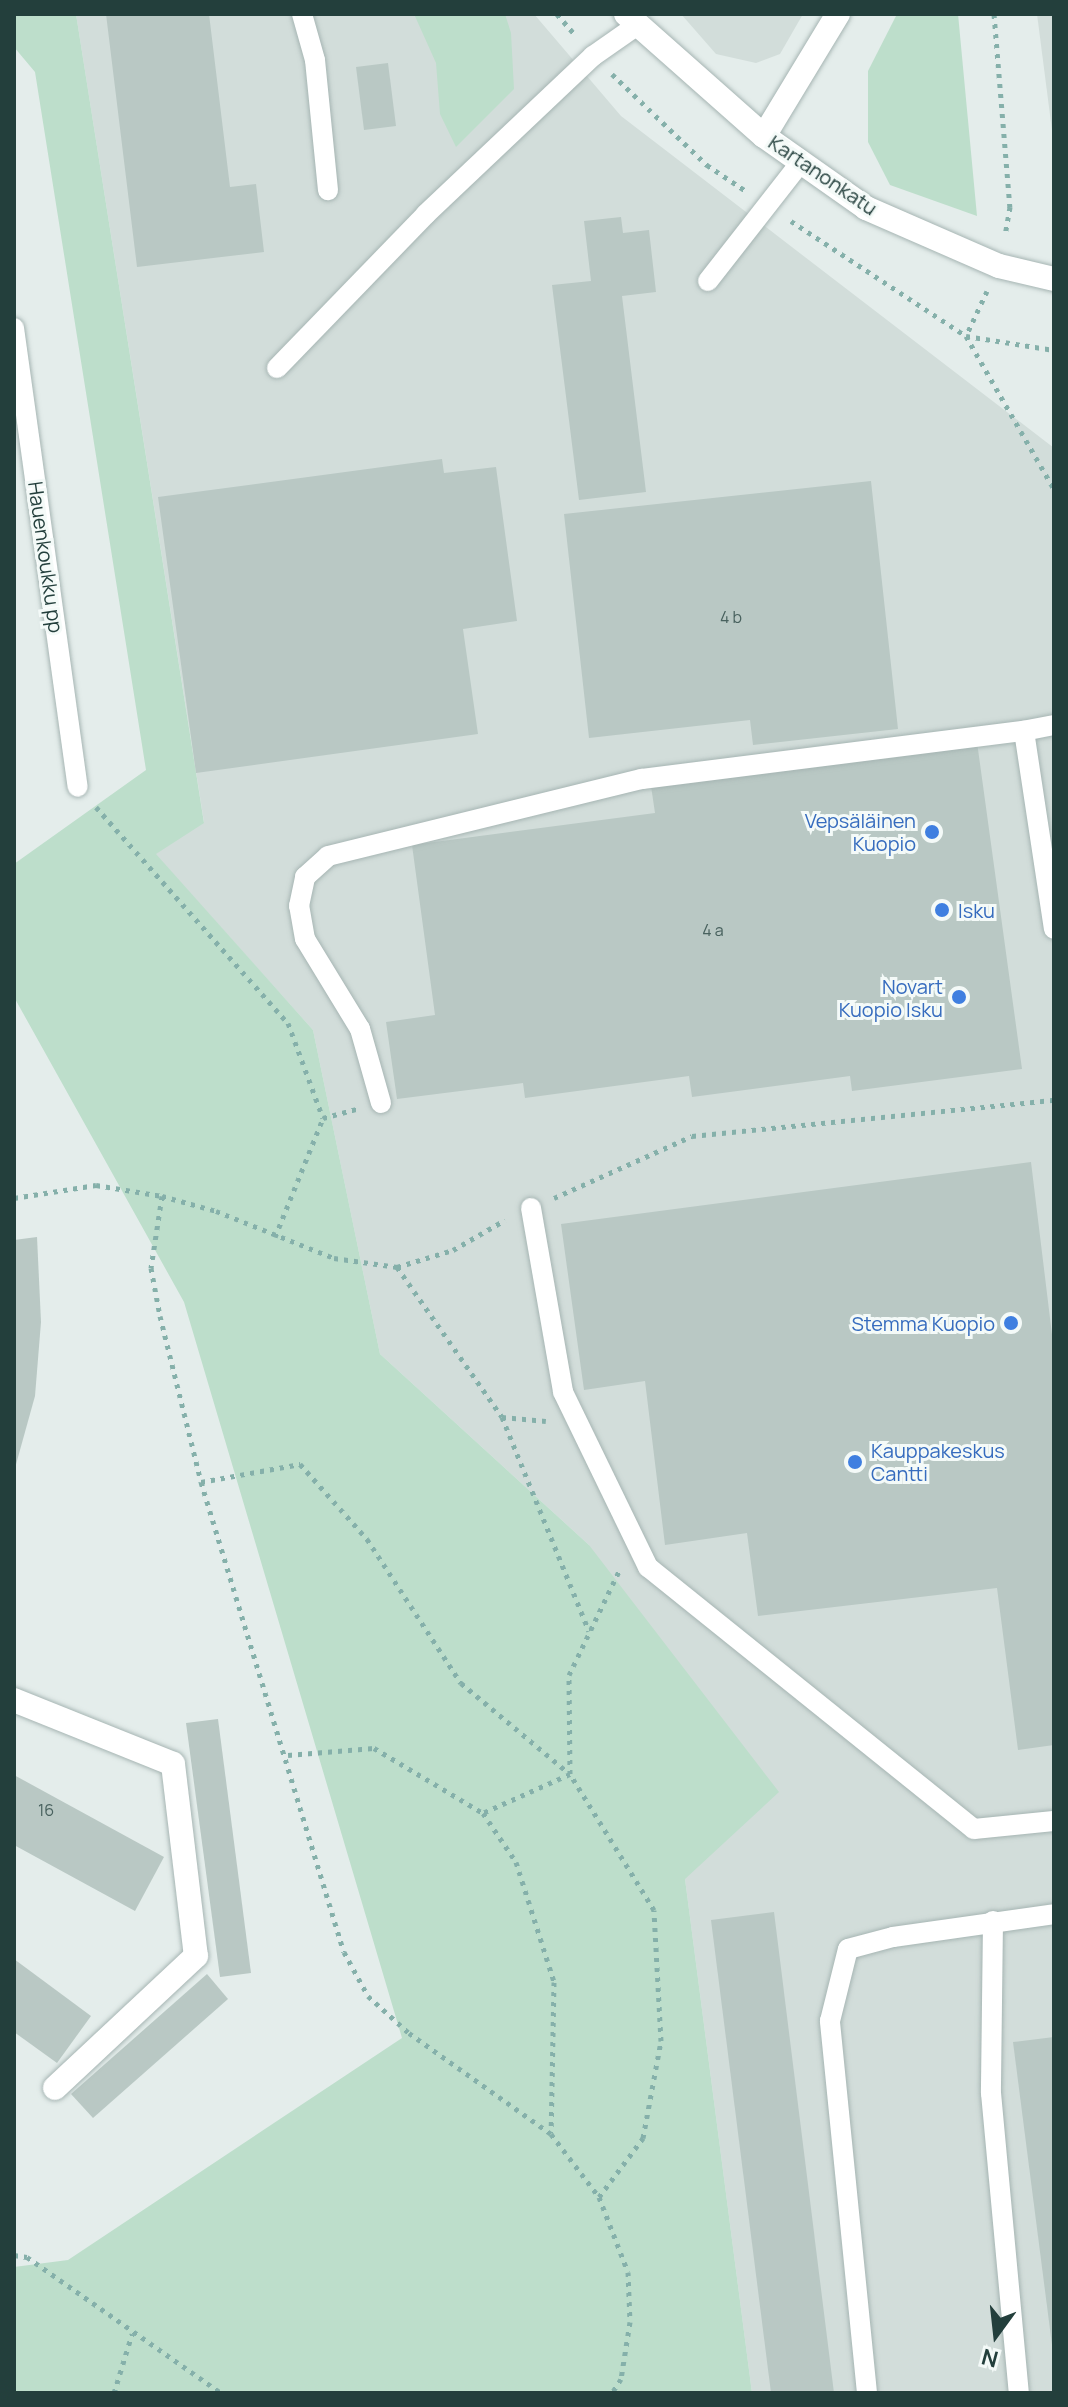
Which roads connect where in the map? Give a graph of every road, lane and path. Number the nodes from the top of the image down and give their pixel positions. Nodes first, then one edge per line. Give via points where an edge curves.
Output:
1 (302, 14) edge
2 (838, 14) edge
3 (631, 20) edge
4 (764, 136) junction
5 (801, 162) junction
6 (328, 190) dead end
7 (1054, 279) edge
8 (708, 281) dead end
9 (14, 328) edge
10 (277, 368) dead end
11 (1054, 725) edge
12 (1024, 731) junction
13 (78, 787) joint
14 (1054, 929) edge
15 (1054, 1100) edge
16 (381, 1103) joint
17 (323, 1118) junction
18 (162, 1196) junction
19 (14, 1198) edge
20 (531, 1208) junction
21 (275, 1237) junction
22 (397, 1267) junction
23 (502, 1417) junction
24 (579, 1424) junction
25 (201, 1482) junction
26 (612, 1556) dead end
27 (590, 1632) junction
28 (14, 1700) edge
29 (288, 1755) junction
30 (570, 1774) junction
31 (483, 1813) junction
32 (1054, 1821) edge
33 (1054, 1914) edge
34 (993, 1921) junction
35 (55, 2088) dead end
36 (551, 2134) junction
37 (599, 2197) junction
38 (14, 2255) edge
39 (132, 2334) junction
40 (114, 2393) edge
41 (221, 2393) edge
42 (612, 2393) edge
43 (867, 2393) edge
44 (1019, 2393) edge

1 - 6 lane via 315,60
2 - 4 street
3 - 4 street, Kartanonkatu
3 - 10 lane via 426,214
4 - 5 street, Kartanonkatu
5 - 7 street, Kartanonkatu via 866,208 999,266
5 - 8 lane
9 - 13 lane, Hauenkoukku pp
11 - 12 lane
12 - 14 lane
12 - 16 lane via 642,779 328,856 305,877 299,906 305,939 360,1029
13 - 17 path via 288,1023
15 - 20 path via 692,1136
16 - 17 path
17 - 21 path
18 - 19 path via 96,1185
18 - 21 path via 216,1211
18 - 25 path via 151,1268
20 - 22 path via 453,1250
20 - 24 lane via 563,1392
21 - 22 path via 334,1258
22 - 23 path
23 - 24 path
23 - 27 path
24 - 32 lane via 648,1567 974,1829
25 - 29 path
25 - 30 path via 300,1464 367,1539 461,1683
26 - 27 path via 619,1570
27 - 30 path via 569,1675
28 - 35 street via 173,1764 196,1956
29 - 31 path via 374,1748
29 - 36 path via 344,1952 368,1996 409,2033
30 - 31 path
30 - 37 path via 654,1910 661,2041 643,2138
31 - 36 path via 516,1862 554,1982
33 - 34 lane
34 - 43 lane via 848,1949 830,2021
34 - 44 lane via 991,2093
36 - 37 path
37 - 42 path via 628,2272 630,2322 621,2379
38 - 39 path via 27,2257
39 - 40 path
39 - 41 path

